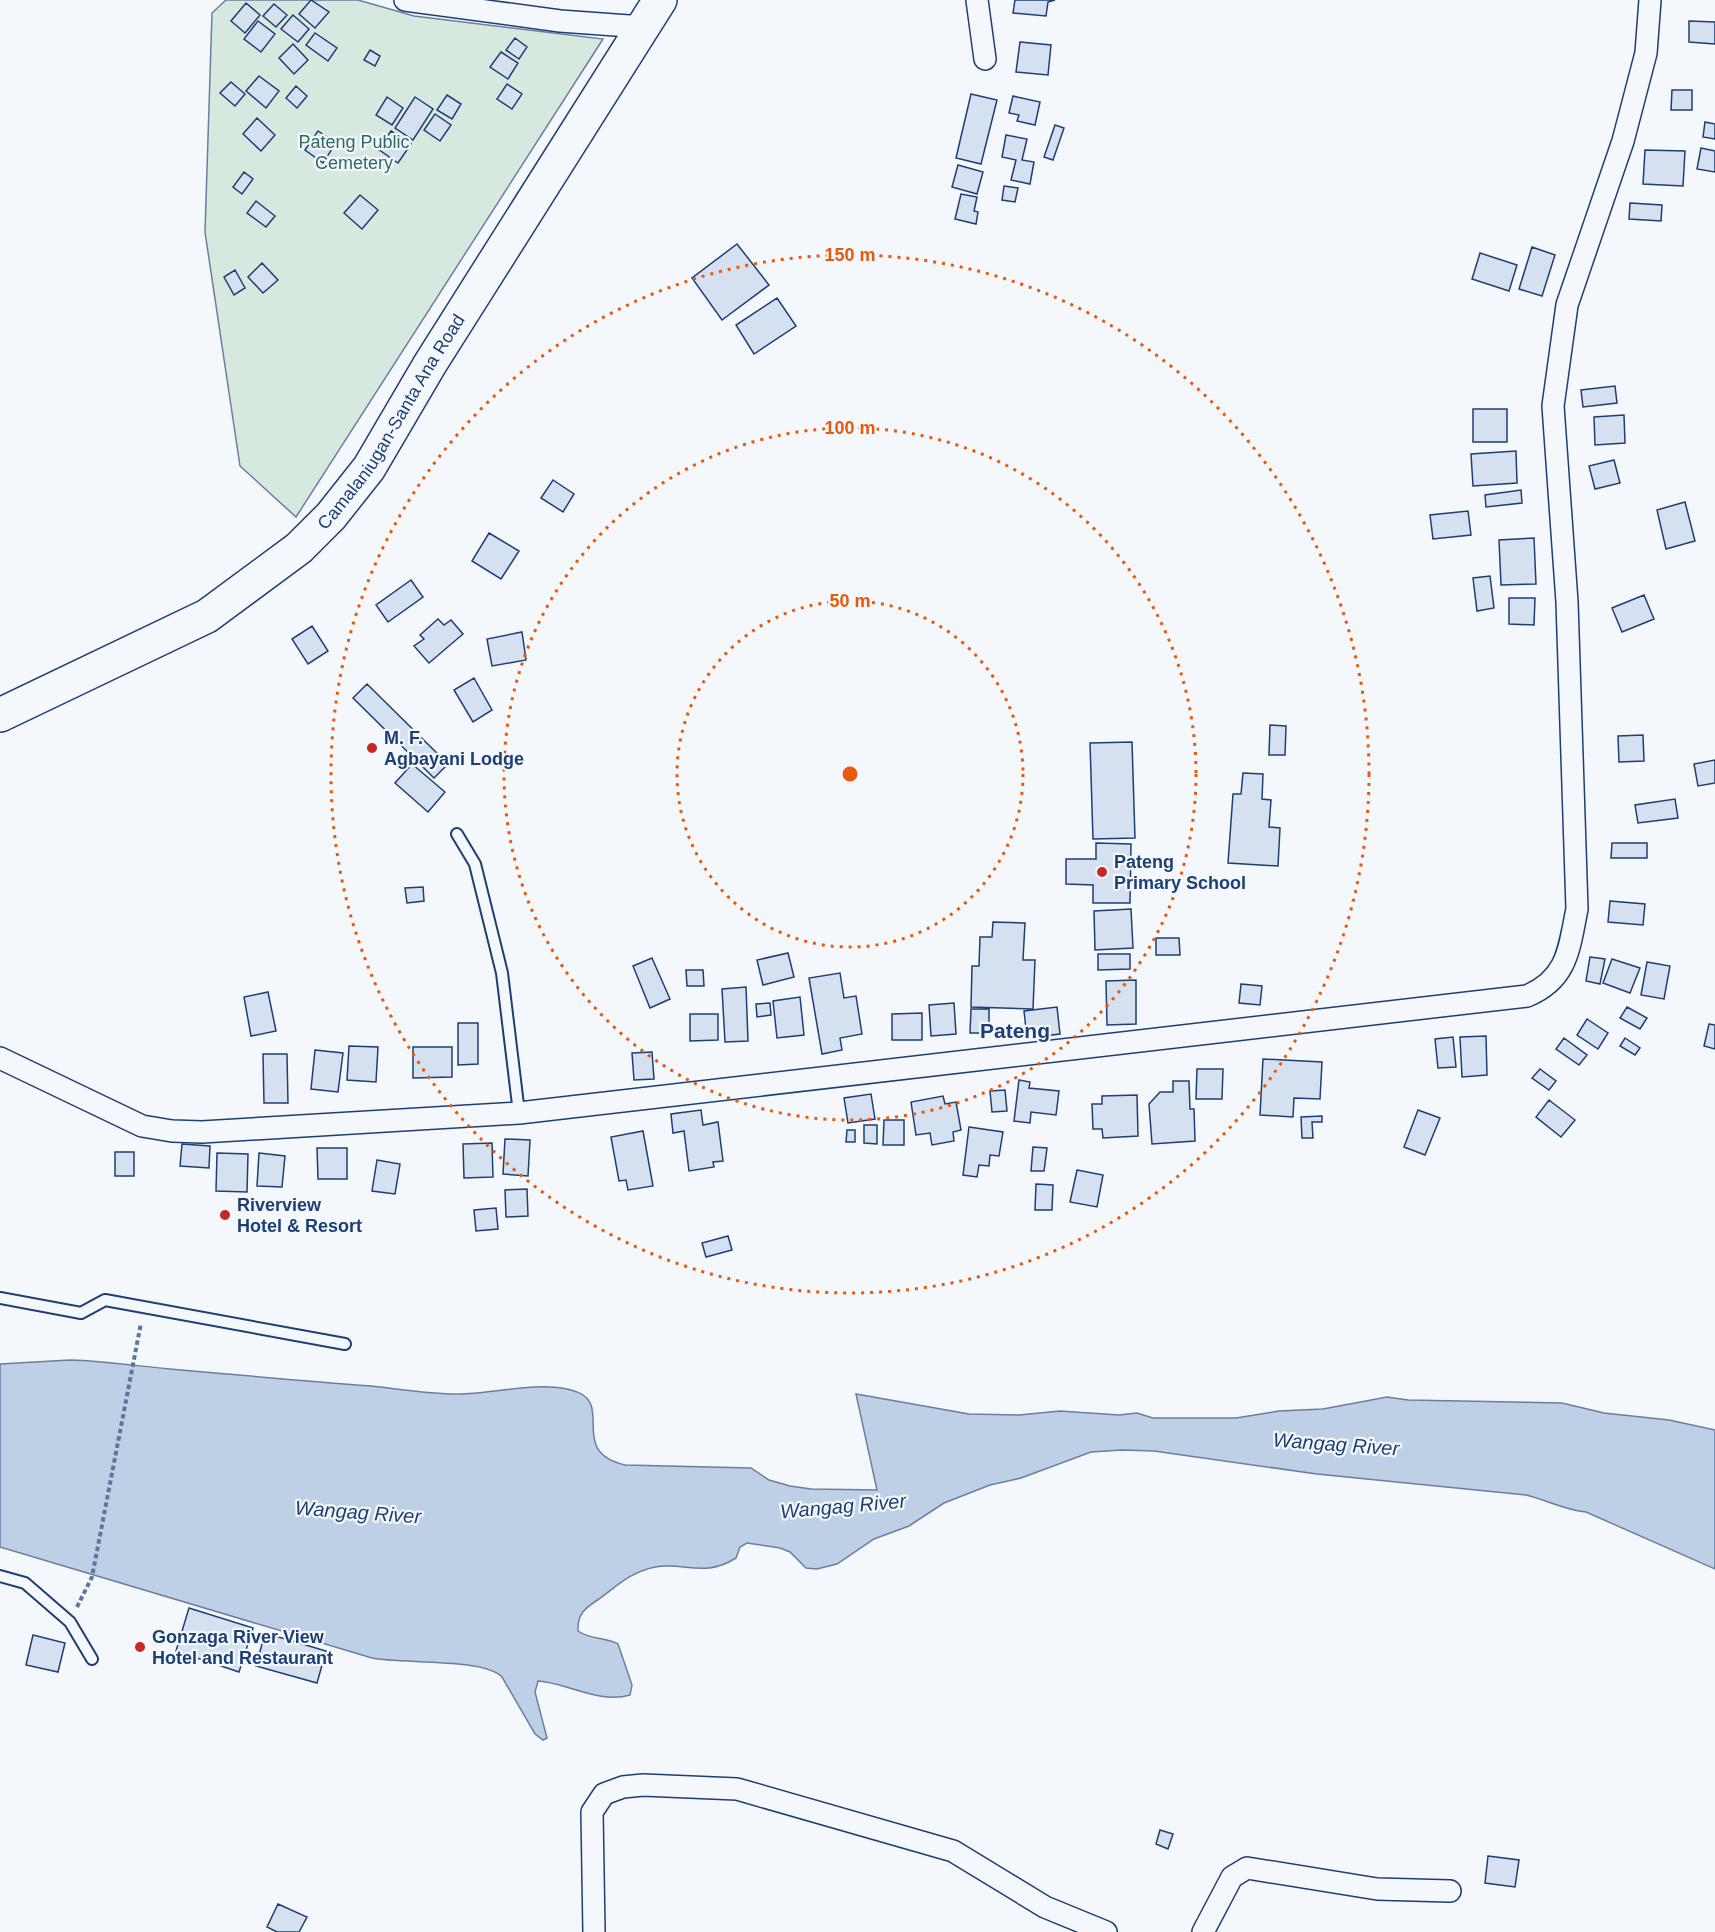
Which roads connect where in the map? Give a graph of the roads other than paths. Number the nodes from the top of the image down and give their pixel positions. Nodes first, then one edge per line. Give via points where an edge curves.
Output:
1 (405, 0) edge
2 (660, 0) edge
3 (977, 0) edge
4 (1650, 0) edge
5 (643, 27) junction
6 (985, 59) dead end
7 (0, 715) edge
8 (457, 834) dead end
9 (0, 1058) edge
10 (519, 1113) junction
11 (0, 1298) edge
12 (345, 1344) dead end
13 (0, 1576) edge
14 (92, 1659) dead end
15 (1450, 1891) dead end
16 (594, 1932) edge
17 (1106, 1932) edge
18 (1203, 1932) edge

1 - 5 street via 560,21
2 - 5 main road, Camalaniugan-Santa Ana Road
3 - 6 street
4 - 10 street via 1646,53 1623,141 1567,305 1553,406 1567,602 1577,909 1568,953 1553,980 1527,996
5 - 7 main road, Camalaniugan-Santa Ana Road via 430,364 369,468 332,516 299,548 207,615
8 - 10 lane via 475,864 502,973
9 - 10 street via 142,1126 172,1131
11 - 12 lane via 81,1313 105,1300
13 - 14 lane via 25,1583 70,1622
15 - 18 street via 1377,1889 1247,1868 1232,1877
16 - 17 street via 592,1812 612,1789 643,1785 738,1789 913,1838 953,1851 1045,1907

